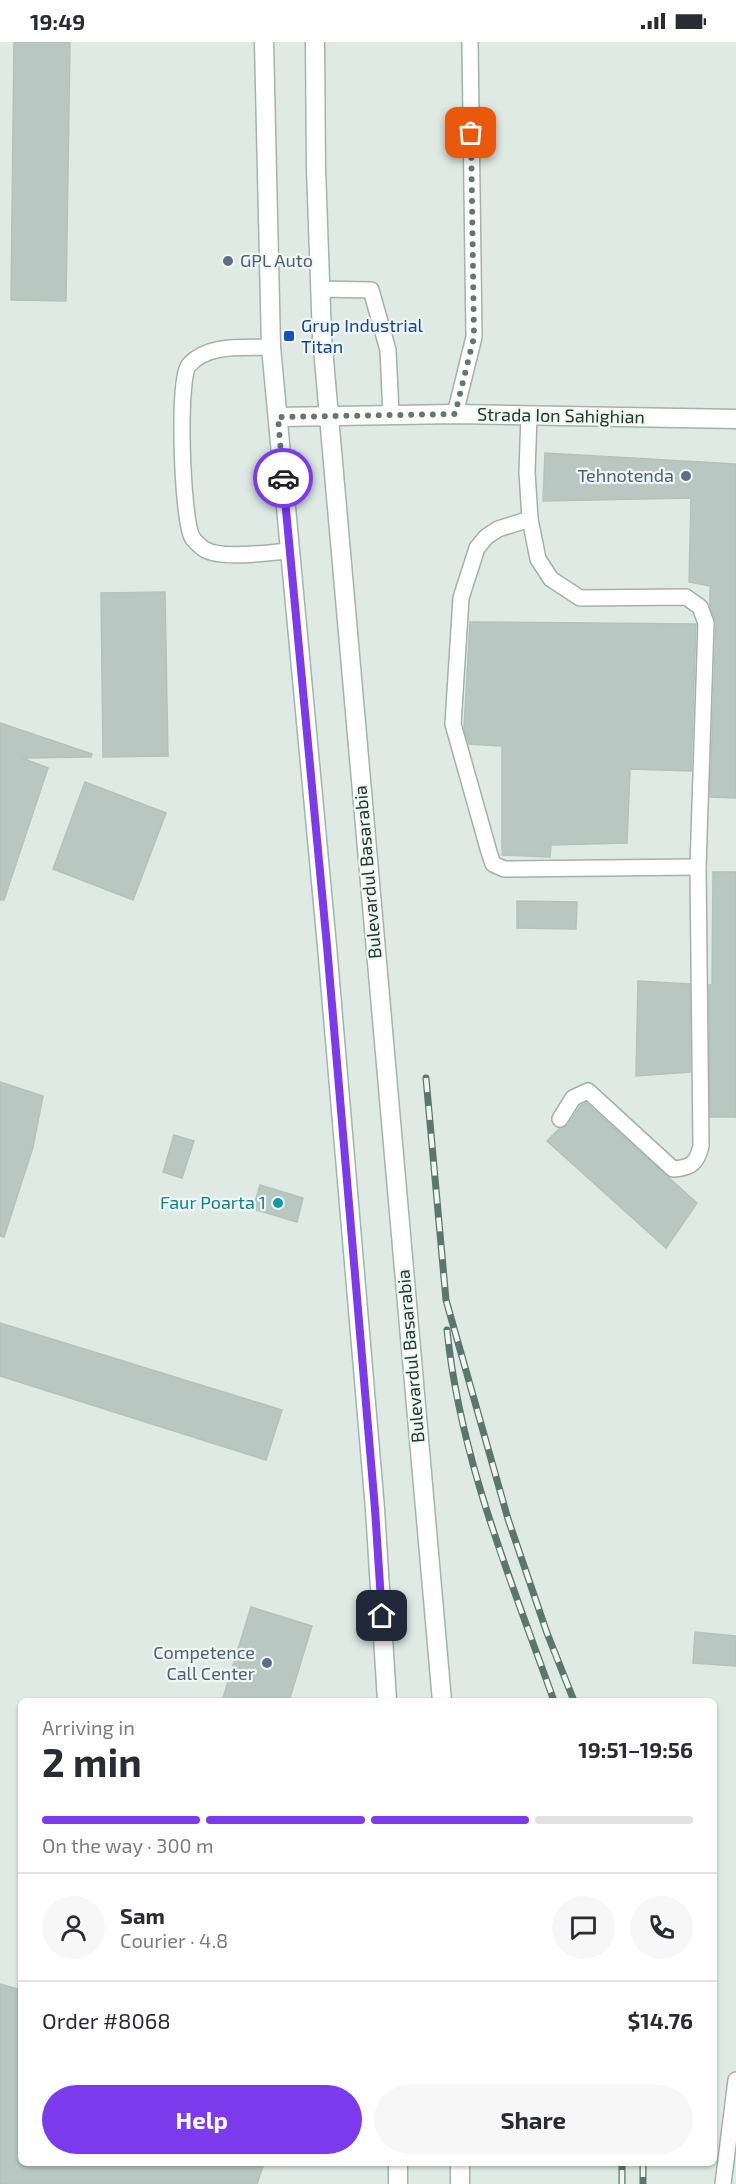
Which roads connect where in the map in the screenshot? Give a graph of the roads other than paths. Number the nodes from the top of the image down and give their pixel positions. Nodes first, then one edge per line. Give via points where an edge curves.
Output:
1 (264, 42) edge
2 (315, 42) edge
3 (470, 42) edge
4 (320, 289) junction
5 (271, 347) junction
6 (391, 414) junction
7 (455, 414) junction
8 (330, 416) junction
9 (529, 416) junction
10 (278, 417) junction
11 (736, 419) edge
12 (530, 519) junction
13 (291, 551) junction
14 (698, 867) junction
15 (560, 1119) dead end
16 (387, 1698) edge
17 (442, 1698) edge
18 (736, 2080) edge
19 (398, 2166) edge
20 (460, 2166) edge
21 (398, 2184) edge
22 (460, 2184) edge
23 (723, 2184) edge

1 - 5 main road
2 - 4 main road, Bulevardul Basarabia
3 - 7 lane via 474,337
4 - 6 lane via 371,290 388,350
4 - 8 main road, Bulevardul Basarabia
5 - 10 main road
5 - 13 lane via 205,351 187,366 183,393 185,510 192,538 206,551
6 - 7 main road, Strada Ion Sahighian
6 - 8 main road, Strada Ion Sahighian
7 - 9 main road, Strada Ion Sahighian
8 - 10 main road, Strada Ion Sahighian
8 - 17 main road, Bulevardul Basarabia
9 - 11 main road, Strada Ion Sahighian
9 - 12 lane
10 - 13 main road
12 - 14 lane via 538,559 551,579 579,598 686,597 700,607 706,623
12 - 14 lane via 486,537 477,548 461,598 453,724 493,864 504,869
13 - 16 main road via 375,1509
14 - 15 lane via 698,1159 689,1167 674,1169 588,1091 573,1098
18 - 23 lane
19 - 21 main road
20 - 22 main road

